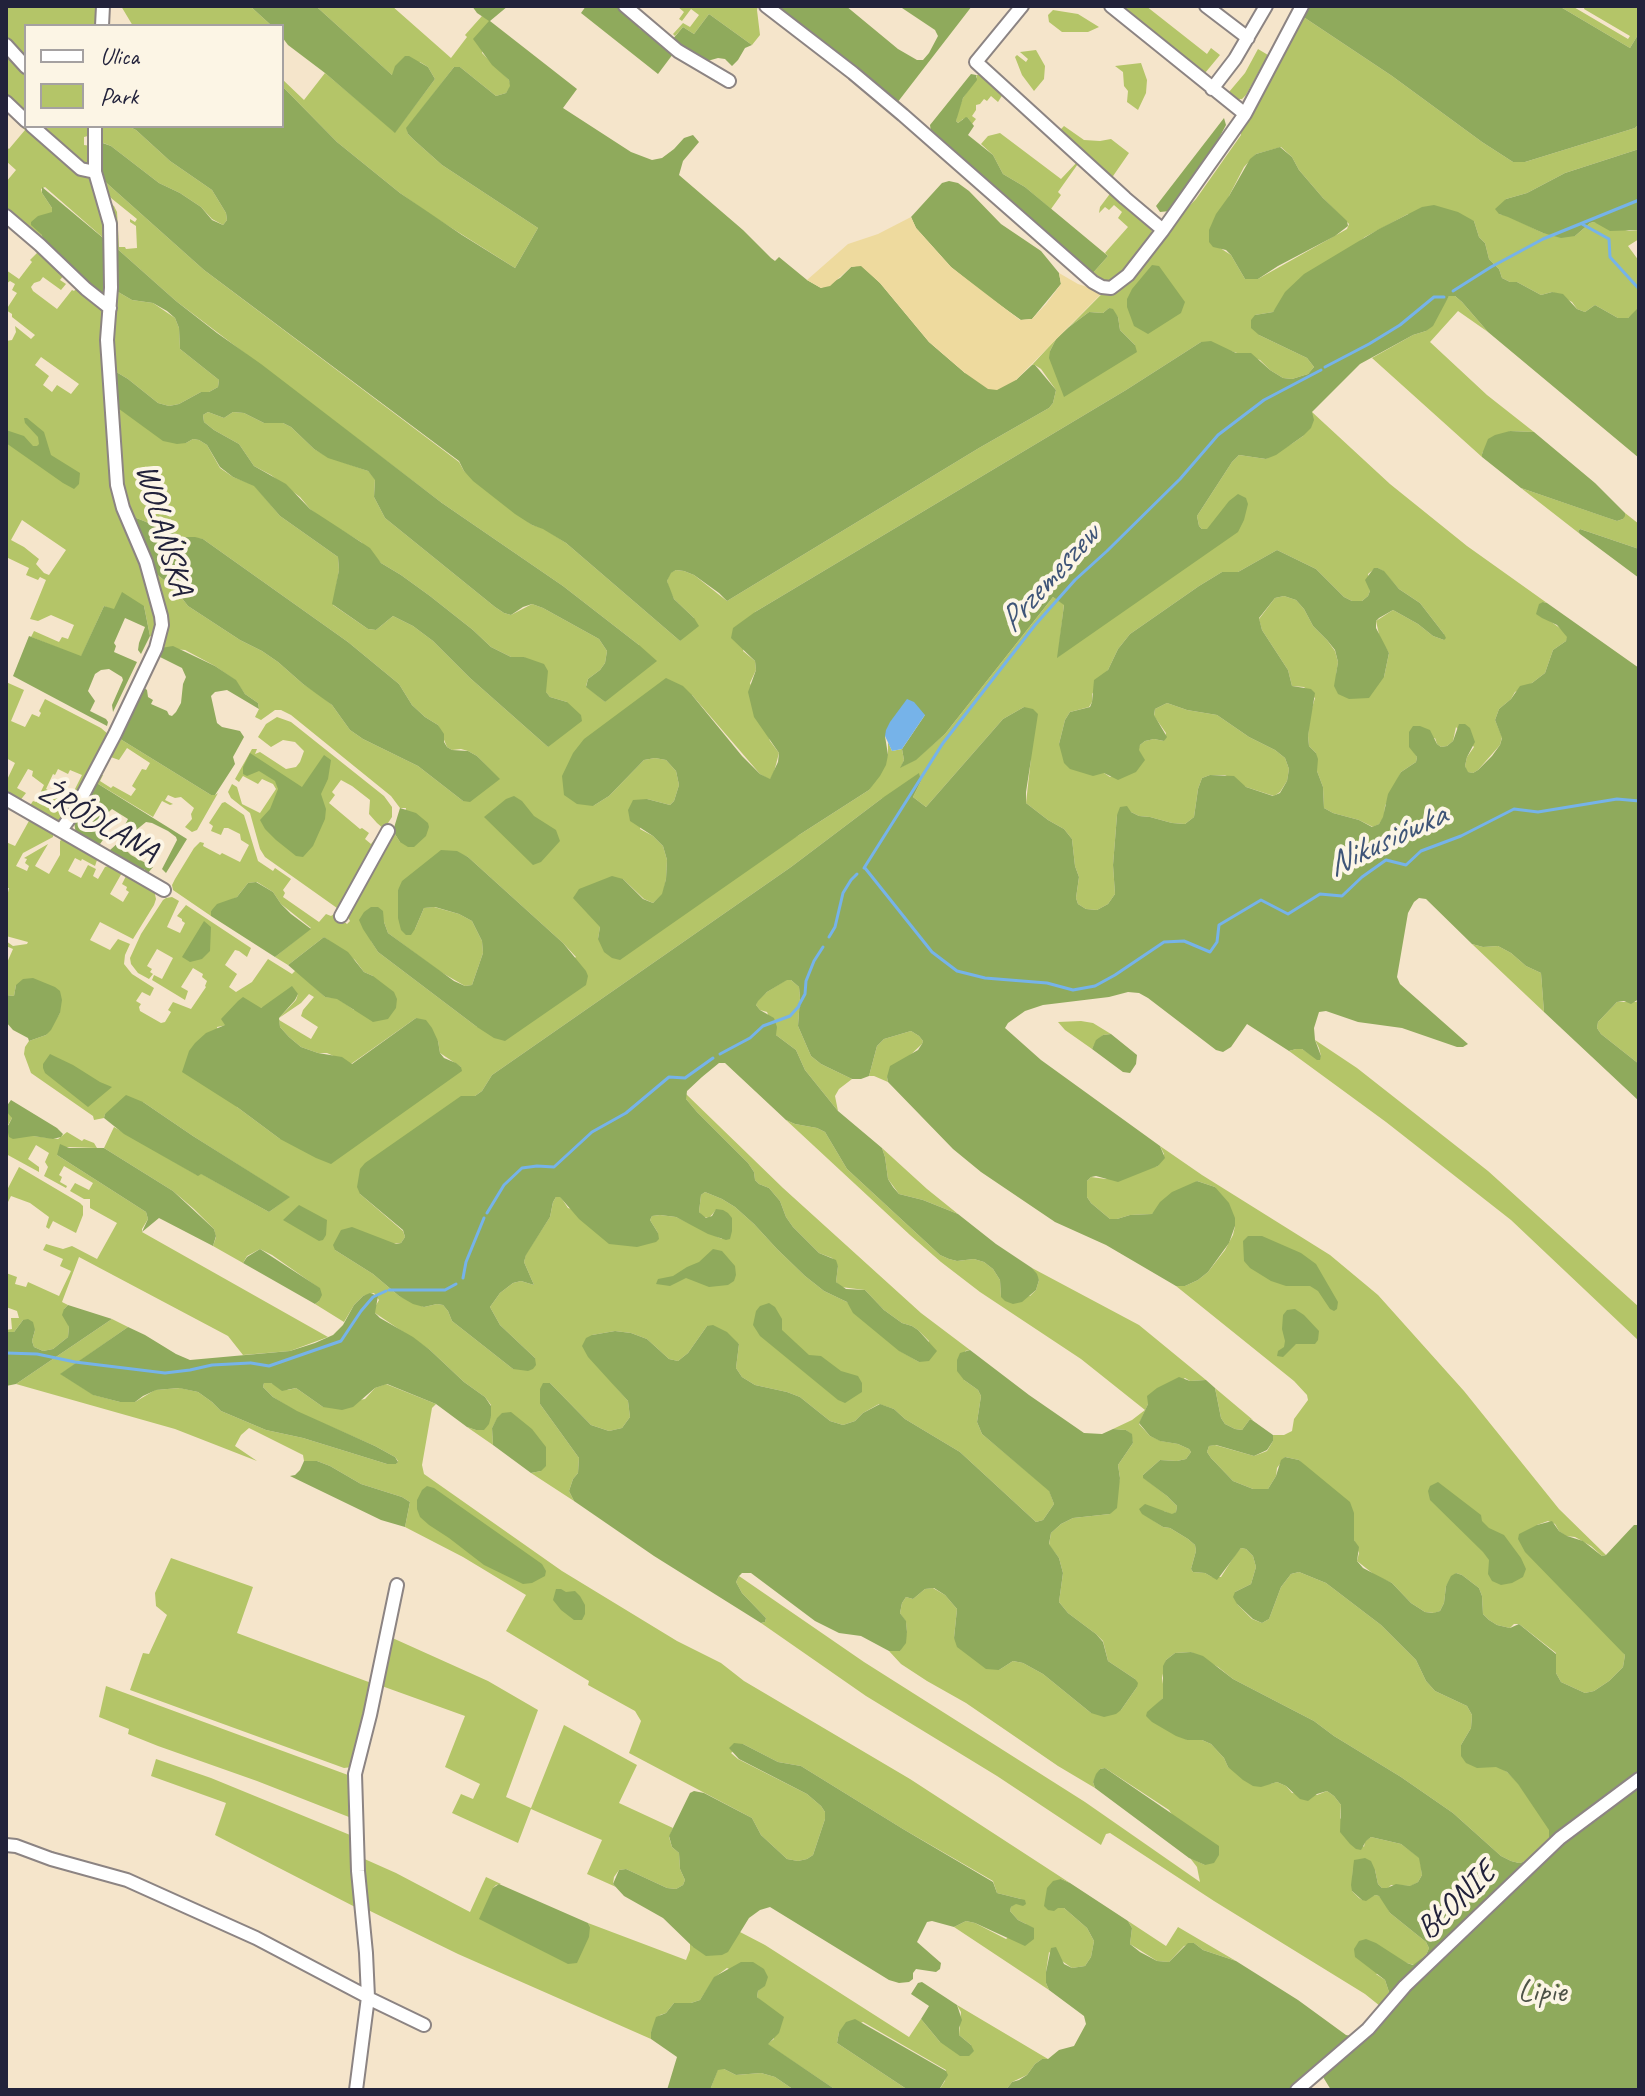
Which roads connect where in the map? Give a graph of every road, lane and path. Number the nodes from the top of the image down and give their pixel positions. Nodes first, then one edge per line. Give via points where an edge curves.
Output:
1 (625, 6) edge
2 (766, 6) edge
3 (1022, 6) edge
4 (1111, 6) edge
5 (1206, 6) edge
6 (1266, 6) edge
7 (1302, 6) edge
8 (1248, 38) junction
9 (6, 45) edge
10 (24, 65) edge
11 (729, 81) dead end
12 (1212, 89) junction
13 (6, 102) edge
14 (1245, 114) junction
15 (24, 119) edge
16 (34, 128) edge
17 (95, 128) edge
18 (95, 172) junction
19 (6, 217) edge
20 (1163, 230) junction
21 (110, 308) junction
22 (6, 799) edge
23 (61, 830) junction
24 (388, 831) dead end
25 (164, 890) dead end
26 (341, 916) dead end
27 (397, 1585) dead end
28 (1639, 1779) edge
29 (6, 1845) edge
30 (368, 1997) junction
31 (424, 2025) dead end
32 (356, 2090) edge
33 (1297, 2090) edge

1 - 11 street via 678,51
2 - 20 street via 853,73 1093,282 1111,288
3 - 20 street via 976,62
4 - 12 street
5 - 8 street
6 - 8 street
7 - 14 street
8 - 12 street
9 - 10 street
12 - 14 street
13 - 15 street
14 - 20 street
16 - 18 street via 81,169
17 - 18 street, WOLAŃSKA
18 - 21 street, WOLAŃSKA via 110,224
19 - 21 street
21 - 23 street, WOLAŃSKA via 117,485 146,562 162,625 115,734
22 - 23 street, ŹRÓDLANA
23 - 25 street, ŹRÓDLANA
24 - 26 street
27 - 30 street via 355,1774
28 - 33 street, BŁONIE via 1560,1838 1405,1986 1368,2029
29 - 30 street via 127,1880 236,1928
30 - 31 street
30 - 32 street

